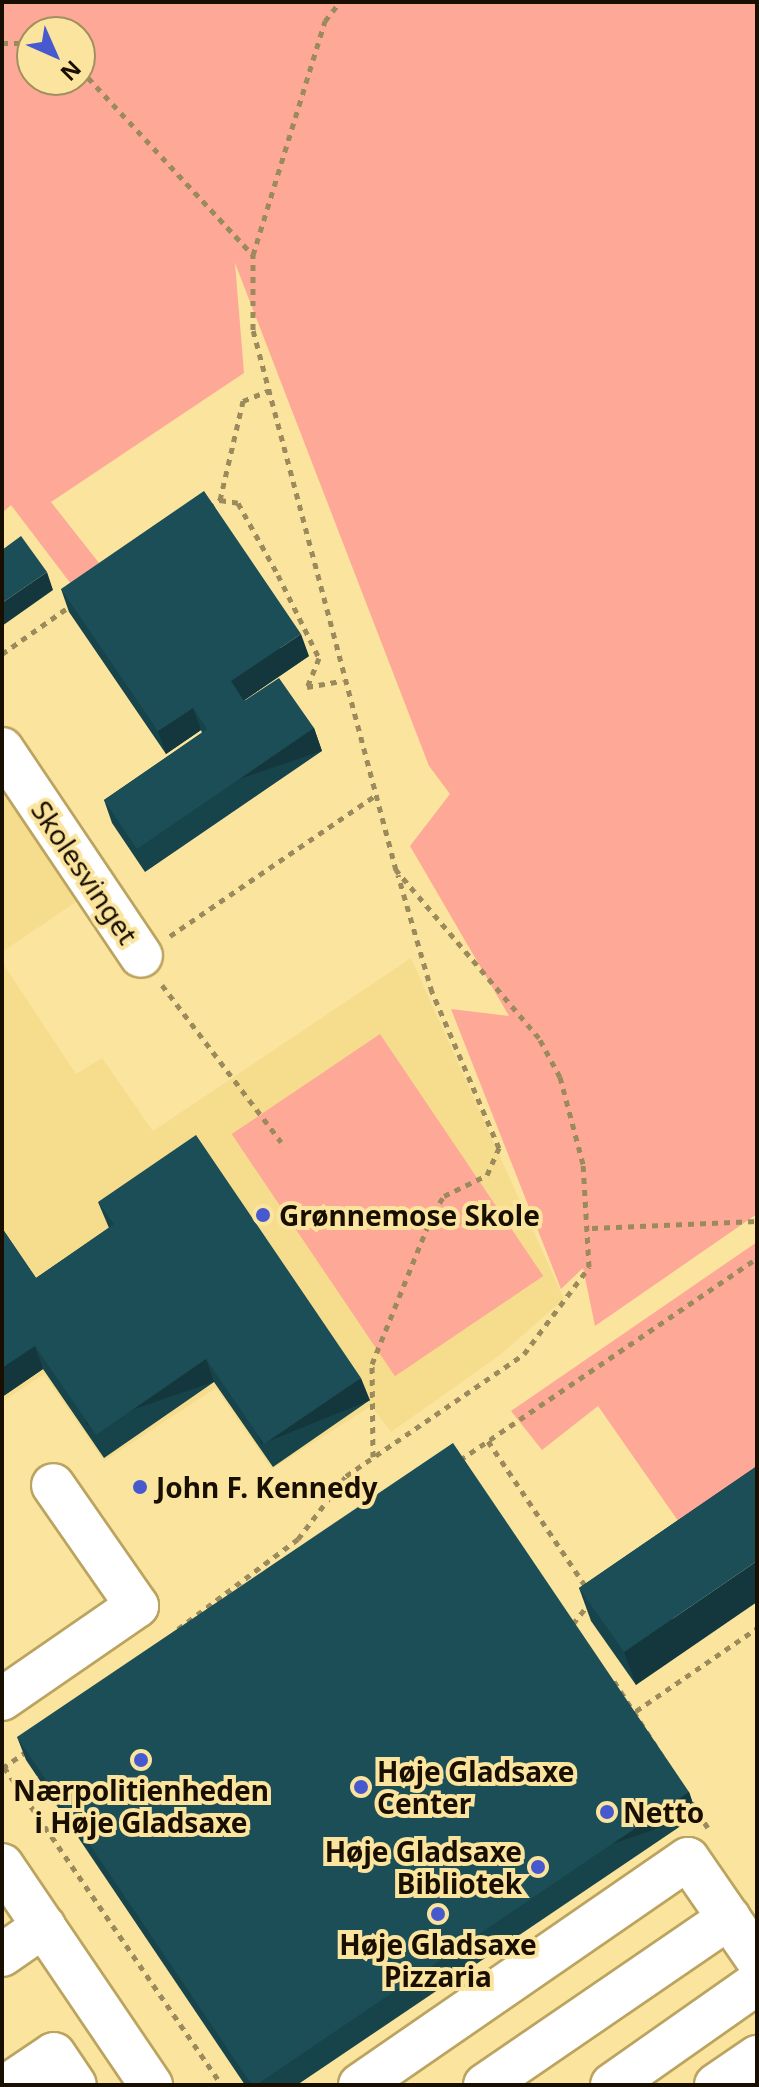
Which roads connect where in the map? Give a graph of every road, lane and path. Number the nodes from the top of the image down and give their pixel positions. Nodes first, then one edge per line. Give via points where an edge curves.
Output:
1 (340, 2) edge
2 (96, 86) edge
3 (253, 255) junction
4 (268, 391) junction
5 (220, 500) junction
6 (195, 517) edge
7 (80, 599) edge
8 (2, 654) edge
9 (342, 681) junction
10 (2, 749) edge
11 (377, 794) junction
12 (396, 870) junction
13 (141, 956) junction
14 (281, 1142) dead end
15 (757, 1221) edge
16 (592, 1228) junction
17 (757, 1258) edge
18 (488, 1441) junction
19 (373, 1457) junction
20 (448, 1468) edge
21 (53, 1485) dead end
22 (291, 1543) junction
23 (303, 1550) edge
24 (757, 1628) edge
25 (580, 1634) edge
26 (167, 1637) edge
27 (608, 1673) edge
28 (2, 1699) edge
29 (636, 1711) junction
30 (41, 1742) edge
31 (689, 1860) junction
32 (2, 1865) edge
33 (729, 1918) junction
34 (44, 1926) junction
35 (2, 1955) edge
36 (757, 1959) edge
37 (757, 1983) edge
38 (757, 2057) edge
39 (8, 2085) edge
40 (75, 2085) edge
41 (151, 2085) edge
42 (222, 2085) edge
43 (360, 2085) edge
44 (485, 2085) edge
45 (612, 2085) edge
46 (716, 2085) edge

1 - 3 path via 325,21
2 - 3 path
3 - 4 path via 253,330
4 - 5 path via 243,401
4 - 9 path
5 - 6 path
5 - 9 path via 238,503 319,658 307,687
7 - 8 path
9 - 11 path
10 - 13 street, Skolesvinget
11 - 12 path
11 - 13 path
12 - 16 path via 539,1038 560,1077
12 - 19 path via 432,992 499,1148 487,1175 444,1196 427,1228 372,1364
13 - 14 path
15 - 16 path
16 - 19 path via 589,1267 575,1294 524,1354
17 - 18 path
18 - 20 path
18 - 25 path via 594,1598 571,1622
19 - 22 path via 346,1476
21 - 28 street via 137,1606
22 - 23 path
22 - 26 path
24 - 29 path
27 - 29 path
29 - 31 path via 711,1822
30 - 42 path via 4,1767
31 - 33 street
31 - 43 street
32 - 34 street
33 - 36 street
33 - 44 street
34 - 35 street
34 - 41 street
37 - 45 street
38 - 46 street
39 - 40 street via 54,2054

